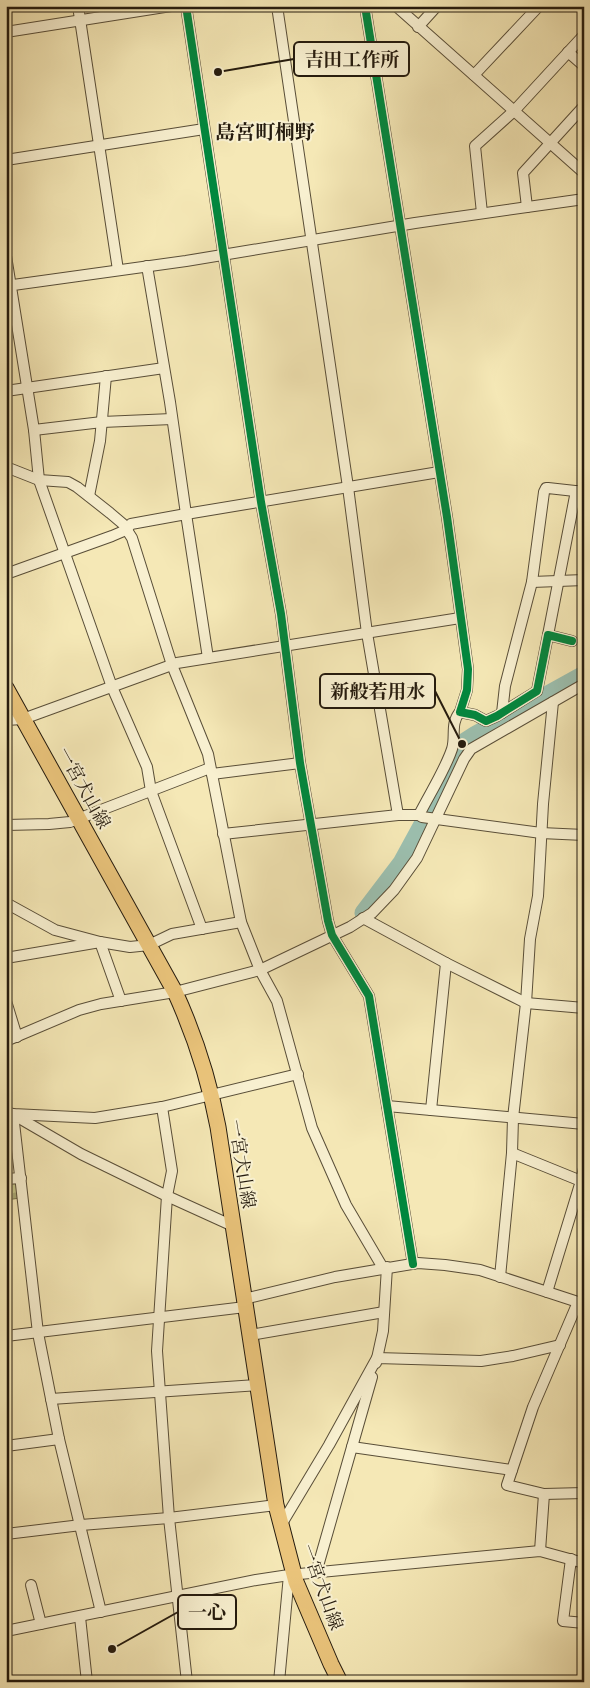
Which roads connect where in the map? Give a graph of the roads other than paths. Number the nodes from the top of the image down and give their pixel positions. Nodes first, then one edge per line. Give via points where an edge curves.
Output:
1 (78, 6) edge
2 (171, 6) edge
3 (186, 6) edge
4 (277, 6) edge
5 (365, 6) edge
6 (396, 6) edge
7 (437, 6) edge
8 (539, 6) edge
9 (81, 21) junction
10 (418, 27) junction
11 (6, 32) edge
12 (584, 35) edge
13 (568, 52) junction
14 (584, 66) edge
15 (474, 76) junction
16 (584, 106) edge
17 (514, 110) junction
18 (204, 130) junction
19 (550, 142) junction
20 (100, 145) junction
21 (6, 160) edge
22 (584, 173) edge
23 (584, 198) edge
24 (527, 207) junction
25 (482, 213) junction
26 (400, 225) junction
27 (312, 240) junction
28 (223, 255) junction
29 (6, 256) edge
30 (147, 266) junction
31 (118, 270) junction
32 (8, 285) edge
33 (164, 368) junction
34 (106, 376) junction
35 (27, 388) junction
36 (6, 391) edge
37 (172, 419) junction
38 (102, 422) junction
39 (34, 430) junction
40 (6, 467) edge
41 (439, 472) junction
42 (39, 480) junction
43 (348, 487) junction
44 (580, 492) edge
45 (89, 496) junction
46 (260, 502) junction
47 (186, 514) junction
48 (126, 530) junction
49 (64, 554) junction
50 (6, 574) edge
51 (560, 580) junction
52 (584, 580) edge
53 (532, 582) junction
54 (460, 618) junction
55 (367, 633) junction
56 (548, 635) junction
57 (572, 641) dead end
58 (286, 646) junction
59 (208, 658) junction
60 (172, 665) junction
61 (584, 684) edge
62 (112, 687) junction
63 (6, 688) edge
64 (553, 702) junction
65 (460, 712) junction
66 (502, 713) junction
67 (23, 719) junction
68 (6, 720) edge
69 (300, 763) junction
70 (211, 771) junction
71 (151, 792) junction
72 (398, 815) junction
73 (420, 816) junction
74 (79, 818) junction
75 (436, 819) junction
76 (6, 825) edge
77 (311, 825) junction
78 (541, 832) junction
79 (223, 834) junction
80 (584, 834) edge
81 (6, 903) edge
82 (364, 918) junction
83 (241, 922) junction
84 (202, 929) junction
85 (332, 935) junction
86 (100, 942) junction
87 (149, 945) junction
88 (6, 958) edge
89 (446, 963) junction
90 (260, 970) junction
91 (175, 992) junction
92 (6, 1001) edge
93 (121, 1001) junction
94 (526, 1003) junction
95 (584, 1008) edge
96 (17, 1036) junction
97 (6, 1041) edge
98 (298, 1074) junction
99 (212, 1094) junction
100 (387, 1106) junction
101 (162, 1107) junction
102 (432, 1110) junction
103 (10, 1113) edge
104 (513, 1118) junction
105 (584, 1124) edge
106 (512, 1153) junction
107 (584, 1168) edge
108 (21, 1178) junction
109 (6, 1179) edge
110 (581, 1181) junction
111 (167, 1196) junction
112 (232, 1226) junction
113 (413, 1264) junction
114 (384, 1268) junction
115 (500, 1276) junction
116 (547, 1292) junction
117 (245, 1303) junction
118 (581, 1303) edge
119 (384, 1312) junction
120 (160, 1318) junction
121 (38, 1333) junction
122 (250, 1335) junction
123 (6, 1336) edge
124 (560, 1344) junction
125 (377, 1358) junction
126 (258, 1385) junction
127 (159, 1392) junction
128 (51, 1399) junction
129 (59, 1439) junction
130 (6, 1446) edge
131 (352, 1447) junction
132 (512, 1470) junction
133 (584, 1493) edge
134 (544, 1494) junction
135 (276, 1505) junction
136 (168, 1518) junction
137 (81, 1525) junction
138 (281, 1525) junction
139 (6, 1534) edge
140 (540, 1551) junction
141 (571, 1559) junction
142 (584, 1563) edge
143 (316, 1573) junction
144 (291, 1575) junction
145 (32, 1585) dead end
146 (178, 1596) junction
147 (101, 1612) junction
148 (80, 1617) junction
149 (584, 1623) edge
150 (41, 1624) junction
151 (6, 1631) edge
152 (87, 1682) edge
153 (187, 1682) edge
154 (279, 1682) edge
155 (340, 1682) edge

1 - 9 street
2 - 9 street
3 - 18 street
4 - 27 street
5 - 26 street
6 - 10 street
7 - 10 street
8 - 15 street
9 - 11 street
9 - 20 street
10 - 15 street
12 - 13 street
13 - 14 street
13 - 17 street
15 - 17 street
16 - 19 street
17 - 19 street
17 - 25 street via 475,146
18 - 20 street
18 - 28 street
19 - 22 street
19 - 24 street via 524,173
20 - 21 street
20 - 31 street
23 - 24 street
24 - 25 street
25 - 26 street
26 - 27 street
26 - 41 street
27 - 28 street
27 - 43 street
28 - 30 street
28 - 46 street
29 - 32 street
30 - 31 street
30 - 33 street
31 - 32 street
32 - 35 street
33 - 34 street
33 - 37 street
34 - 35 street
34 - 38 street
35 - 36 street
35 - 39 street
37 - 38 street
37 - 47 street
38 - 39 street
38 - 45 street
39 - 42 street
40 - 42 street
41 - 43 street
41 - 54 street
42 - 45 street via 68,482
42 - 49 street
43 - 46 street
43 - 55 street
44 - 51 street
44 - 53 street via 546,488
45 - 48 street
46 - 47 street
46 - 58 street
47 - 48 street via 131,524
47 - 59 street
48 - 49 street
48 - 60 street via 132,538
49 - 50 street
49 - 62 street
51 - 52 street
51 - 53 street
51 - 56 street
53 - 66 street via 505,686
54 - 55 street
54 - 65 street via 468,669
55 - 58 street
55 - 72 street
56 - 57 street
56 - 66 street via 537,692
58 - 59 street
58 - 69 street
59 - 60 street
60 - 62 street
60 - 70 street via 204,744
61 - 64 street
62 - 67 street
62 - 71 street via 147,768
63 - 67 main road, 一宮犬山線
64 - 75 street via 471,749
64 - 78 street
65 - 66 street via 486,720
65 - 73 street via 454,723 453,748
67 - 68 street
67 - 74 main road, 一宮犬山線
69 - 70 street
69 - 77 street
70 - 71 street
70 - 79 street
71 - 74 street
71 - 84 street
72 - 73 street
72 - 77 street
73 - 75 street
74 - 76 street via 70,822
74 - 87 main road, 一宮犬山線
75 - 78 street
75 - 82 street via 417,858 400,882
77 - 79 street
77 - 85 street
78 - 80 street
78 - 94 street via 538,896 530,939
79 - 83 street
81 - 86 street via 55,930
82 - 85 street
82 - 89 street
83 - 84 street
83 - 90 street
84 - 87 street via 172,934
85 - 90 street
85 - 100 street via 369,996
86 - 87 street
86 - 88 street
86 - 93 street
87 - 91 main road, 一宮犬山線
89 - 94 street
89 - 102 street
90 - 91 street
90 - 98 street via 277,1000
91 - 93 street
91 - 99 main road, 一宮犬山線 via 193,1033
92 - 96 street
93 - 96 street via 79,1010
94 - 95 street
94 - 104 street
96 - 97 street
98 - 99 street
98 - 114 street via 312,1128 329,1167 351,1214
99 - 101 street
99 - 112 main road, 一宮犬山線
100 - 102 street
100 - 113 street
101 - 103 street via 95,1118
101 - 111 street via 172,1171
102 - 104 street
103 - 108 street
103 - 111 street via 81,1154
104 - 105 street
104 - 106 street
106 - 110 street
106 - 115 street
107 - 110 street
108 - 109 street
108 - 121 street
110 - 116 street
111 - 112 street
111 - 120 street
112 - 117 main road, 一宮犬山線
113 - 114 street
113 - 115 street via 445,1265
114 - 117 street
114 - 119 street
115 - 116 street
116 - 118 street
117 - 120 street
117 - 122 main road, 一宮犬山線
118 - 124 street
119 - 122 street
119 - 125 street
120 - 121 street
120 - 127 street via 157,1351
121 - 123 street
121 - 128 street
122 - 126 main road, 一宮犬山線
124 - 125 street via 481,1361
124 - 132 street via 533,1407
125 - 131 street
125 - 138 street
126 - 127 street
126 - 135 main road, 一宮犬山線
127 - 128 street
127 - 136 street
128 - 129 street
129 - 130 street
129 - 137 street
131 - 132 street
131 - 143 street
132 - 134 street via 507,1485
133 - 134 street
134 - 140 street
135 - 136 street
135 - 138 main road, 一宮犬山線
136 - 137 street
136 - 146 street
137 - 139 street
137 - 147 street
138 - 144 main road, 一宮犬山線
140 - 141 street
140 - 143 street
141 - 142 street
141 - 149 street via 563,1621
143 - 144 street
144 - 146 street
144 - 154 street
144 - 155 main road, 一宮犬山線
145 - 150 street
146 - 147 street
146 - 153 street
147 - 148 street
148 - 150 street
148 - 152 street
150 - 151 street

